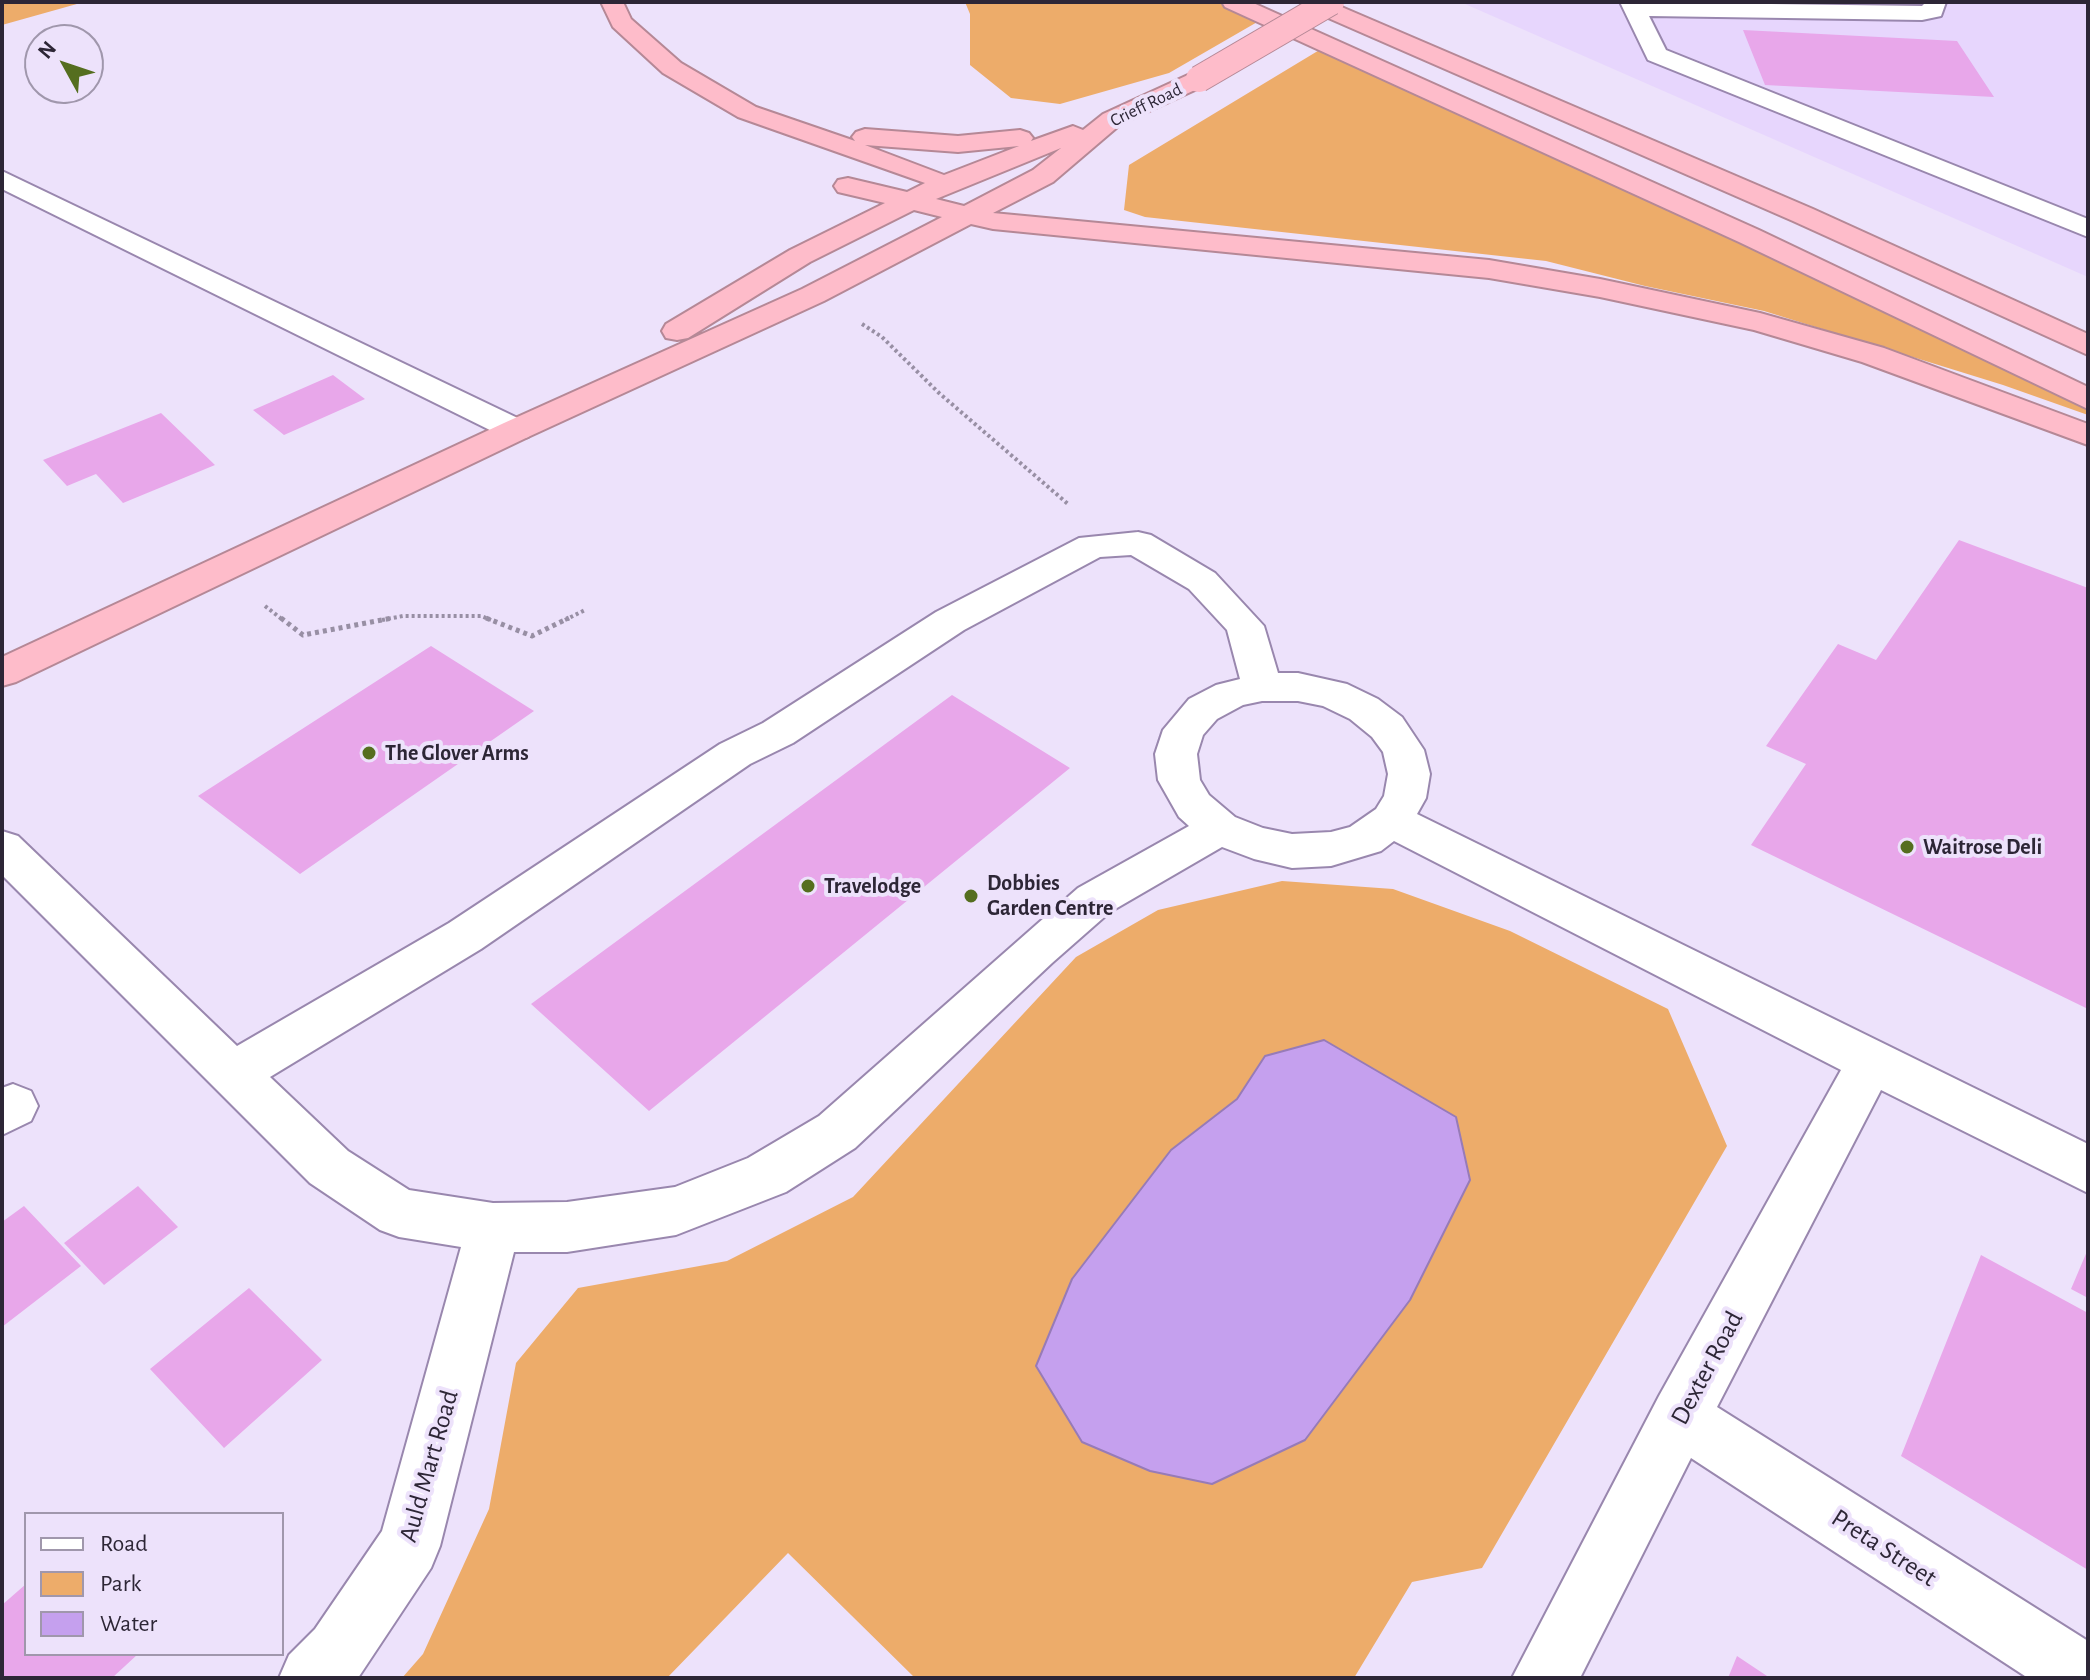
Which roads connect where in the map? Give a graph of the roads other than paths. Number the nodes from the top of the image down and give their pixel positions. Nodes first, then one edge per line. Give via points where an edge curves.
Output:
1 (612, 2) edge
2 (1233, 2) edge
3 (1311, 2) edge
4 (1331, 2) edge
5 (1358, 2) edge
6 (1936, 4) edge
7 (1633, 5) edge
8 (672, 68) junction
9 (747, 112) junction
10 (1112, 119) junction
11 (785, 152) dead end
12 (2, 179) edge
13 (949, 182) junction
14 (997, 200) junction
15 (911, 201) junction
16 (967, 214) junction
17 (1803, 215) junction
18 (2088, 229) edge
19 (826, 243) junction
20 (2088, 346) edge
21 (2088, 399) edge
22 (516, 430) junction
23 (2088, 435) edge
24 (2, 673) edge
25 (1262, 687) junction
26 (1391, 820) junction
27 (1220, 828) junction
28 (2, 848) edge
29 (1872, 1060) junction
30 (232, 1074) junction
31 (2088, 1170) edge
32 (493, 1228) junction
33 (1680, 1417) junction
34 (312, 1678) edge
35 (1545, 1678) edge
36 (2087, 1678) edge

1 - 8 highway via 621,22
2 - 21 highway via 1749,236
3 - 17 highway
4 - 10 highway, Crieff Road, bridge via 1199,79
5 - 17 highway
6 - 7 street via 1933,11 1922,13
7 - 18 street via 1656,55
8 - 9 highway
8 - 11 highway via 703,112
9 - 10 highway via 877,139 958,144 1032,137
9 - 13 highway
10 - 13 highway
10 - 14 highway, Crieff Road via 1043,176
12 - 22 street
13 - 14 highway
13 - 15 highway
14 - 16 highway, Crieff Road
15 - 16 highway
15 - 19 highway
15 - 19 highway via 836,179 863,209
16 - 22 highway, Crieff Road via 813,295
16 - 23 highway via 993,221 1489,269 1600,288 1760,322 1873,355
17 - 20 highway
19 - 22 highway
22 - 24 highway
25 - 26 street via 1333,694 1387,727 1403,750 1409,774 1405,798
25 - 27 street via 1203,709 1184,730 1176,754 1179,780 1194,806
25 - 30 street via 1245,626 1202,581 1138,543 1092,546 950,621 778,733 735,754 465,936
26 - 27 street via 1365,839 1305,851 1254,843
26 - 29 street
27 - 32 street via 1094,900 837,1132 767,1175 676,1211 567,1227
28 - 30 street
29 - 31 street
29 - 33 street, Dexter Road
30 - 32 street via 329,1167 399,1213
32 - 34 street, Auld Mart Road via 409,1546 338,1652
33 - 35 street, Dexter Road
33 - 36 street, Preta Street

